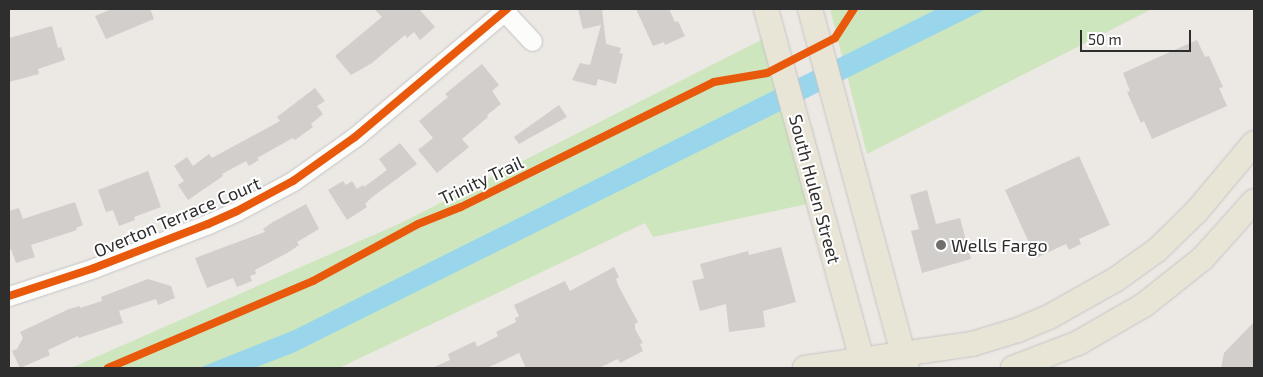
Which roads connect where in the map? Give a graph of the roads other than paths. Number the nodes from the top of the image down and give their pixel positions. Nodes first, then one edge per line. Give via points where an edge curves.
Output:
1 (766, 9) edge
2 (810, 9) edge
3 (505, 10) edge
4 (532, 41) dead end
5 (1254, 143) edge
6 (1212, 194) junction
7 (1254, 201) edge
8 (9, 296) edge
9 (1144, 305) junction
10 (905, 361) edge
11 (863, 364) edge
12 (805, 368) edge
13 (1013, 368) edge

1 - 11 main road, South Hulen Street
2 - 10 main road
3 - 4 street, Overton Terrace Court
3 - 8 street, Overton Terrace Court via 355,137 293,181 208,224 94,268
5 - 6 main road
6 - 9 main road via 1194,228 1137,281 1135,291
6 - 10 main road via 1187,222 1143,260 1115,280 1049,317 1018,330
7 - 9 main road via 1203,258
9 - 13 main road via 1078,344
10 - 11 main road
11 - 12 main road

